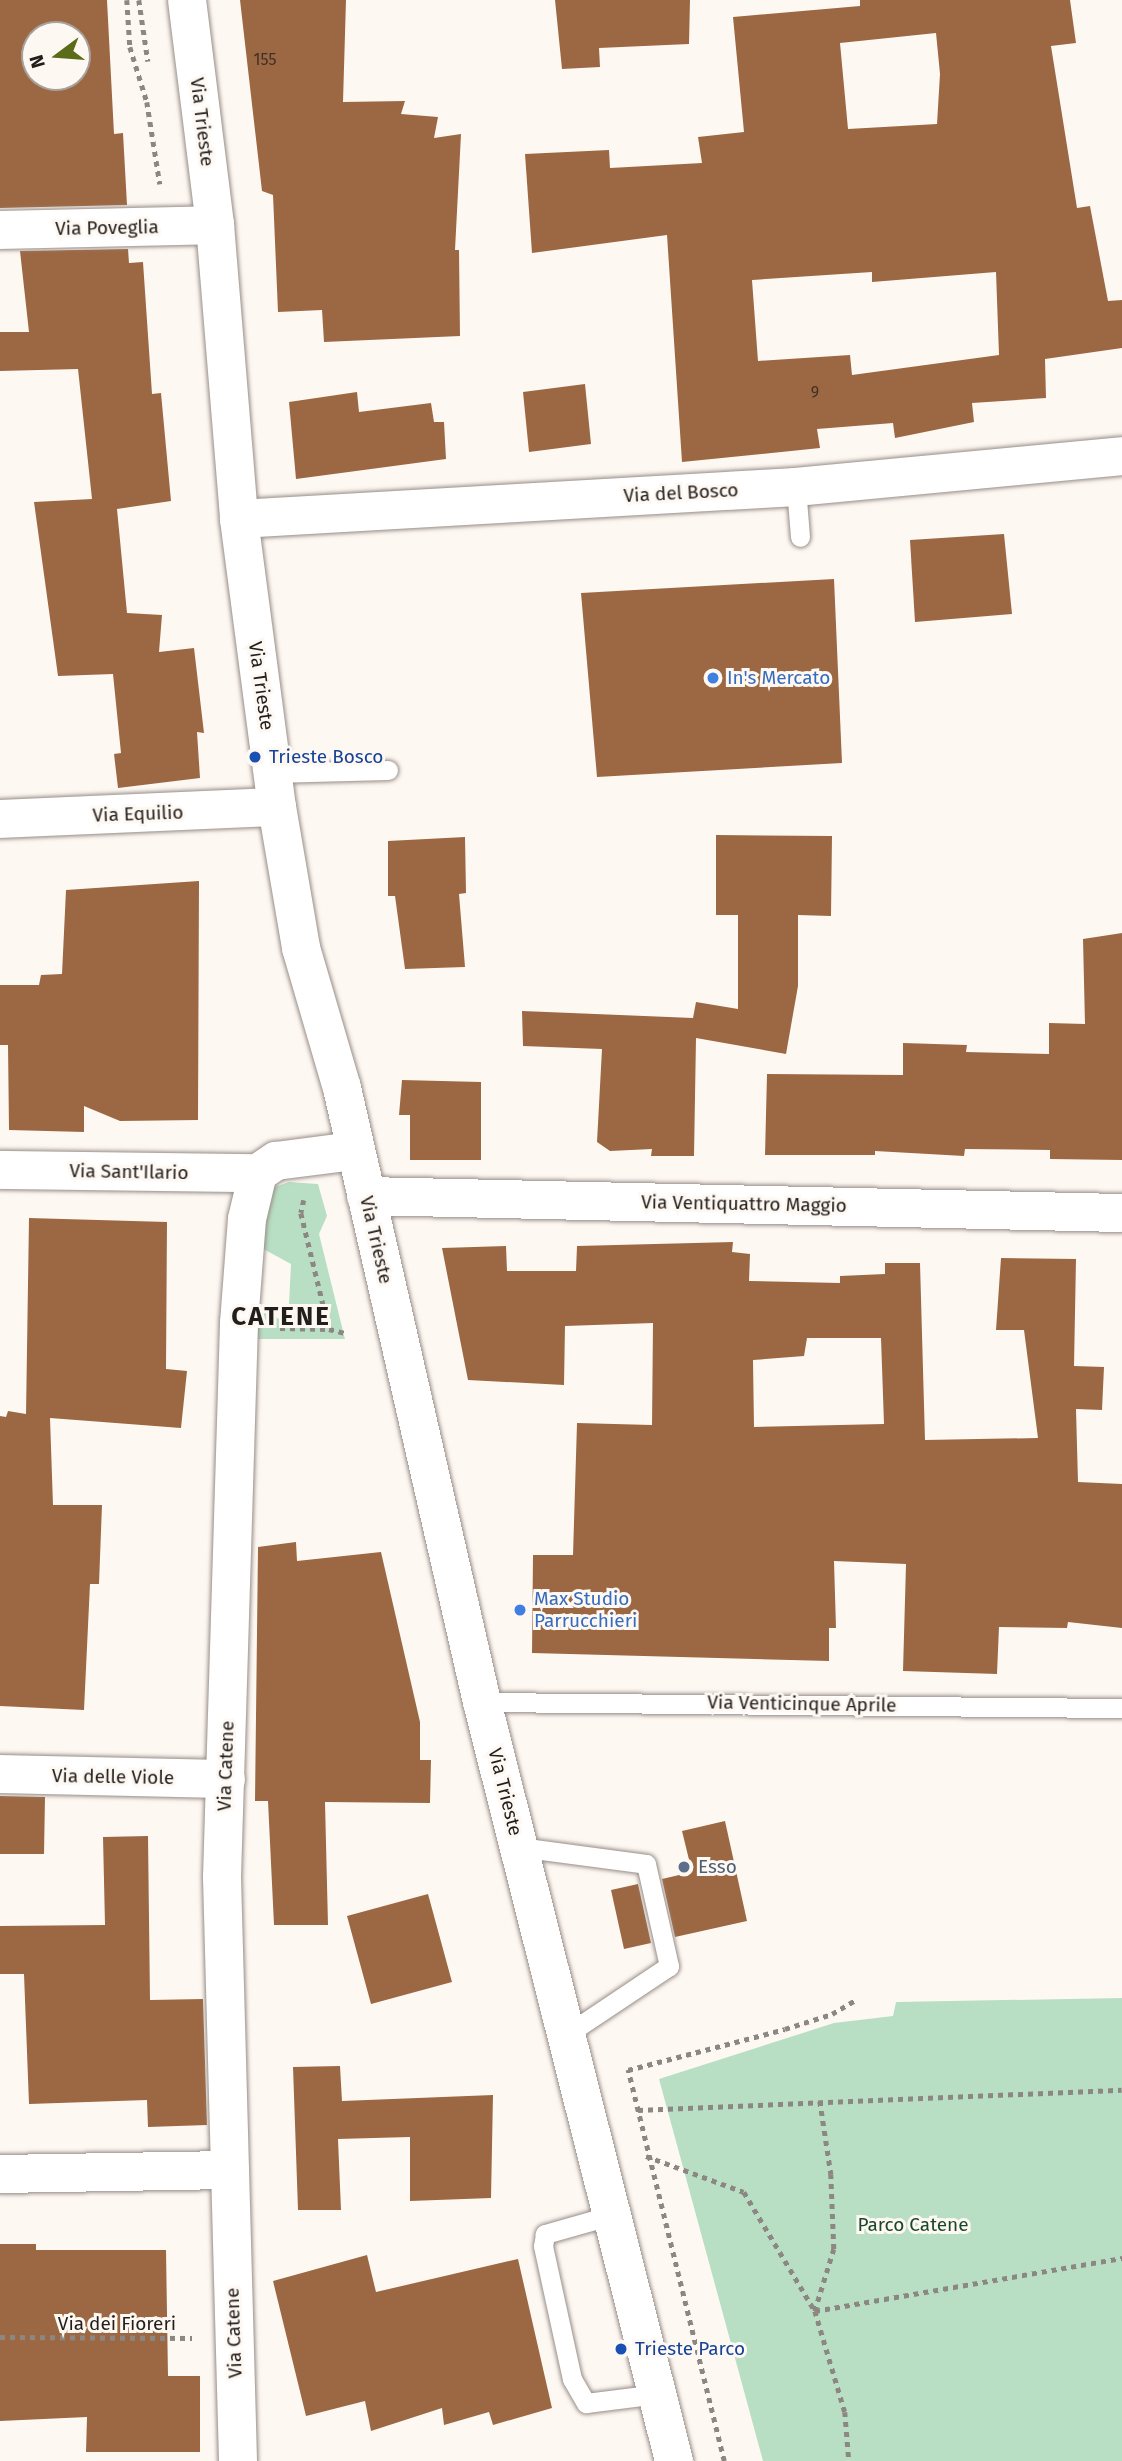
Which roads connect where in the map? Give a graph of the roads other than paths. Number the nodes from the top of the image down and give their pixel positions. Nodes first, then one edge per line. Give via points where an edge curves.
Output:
1 (187, 0) edge
2 (215, 225) junction
3 (0, 230) edge
4 (1122, 456) edge
5 (796, 487) junction
6 (239, 519) junction
7 (800, 537) dead end
8 (388, 770) dead end
9 (274, 790) junction
10 (0, 819) edge
11 (354, 1152) junction
12 (0, 1170) edge
13 (258, 1173) junction
14 (366, 1196) junction
15 (1122, 1213) edge
16 (482, 1702) junction
17 (1122, 1708) edge
18 (0, 1774) edge
19 (226, 1779) junction
20 (519, 1847) junction
21 (566, 2035) junction
22 (230, 2170) junction
23 (0, 2174) edge
24 (612, 2215) junction
25 (657, 2394) junction
26 (239, 2461) edge
27 (674, 2461) edge

1 - 2 street, Via Trieste
2 - 3 street, Via Poveglia
2 - 6 street, Via Trieste
4 - 5 street, Via del Bosco
5 - 6 street, Via del Bosco
5 - 7 lane
6 - 9 street, Via Trieste
8 - 9 lane
9 - 10 street, Via Equilio
9 - 11 street, Via Trieste via 301,948 342,1088
11 - 13 street via 276,1161
11 - 14 street, Via Trieste
12 - 13 street, Via Sant'Ilario
13 - 19 street, Via Catene via 247,1219 239,1323
14 - 15 street, Via Ventiquattro Maggio
14 - 16 street, Via Trieste
16 - 17 lane, Via Venticinque Aprile
16 - 20 street, Via Trieste
18 - 19 street, Via delle Viole
19 - 22 street, Via Catene via 222,1877
20 - 21 street, Via Trieste
20 - 21 lane via 646,1864 669,1966
21 - 24 street, Via Trieste
22 - 23 street
22 - 26 street, Via Catene
24 - 25 street, Via Trieste
24 - 25 lane via 545,2234 543,2246 572,2379 586,2403
25 - 27 street, Via Trieste

